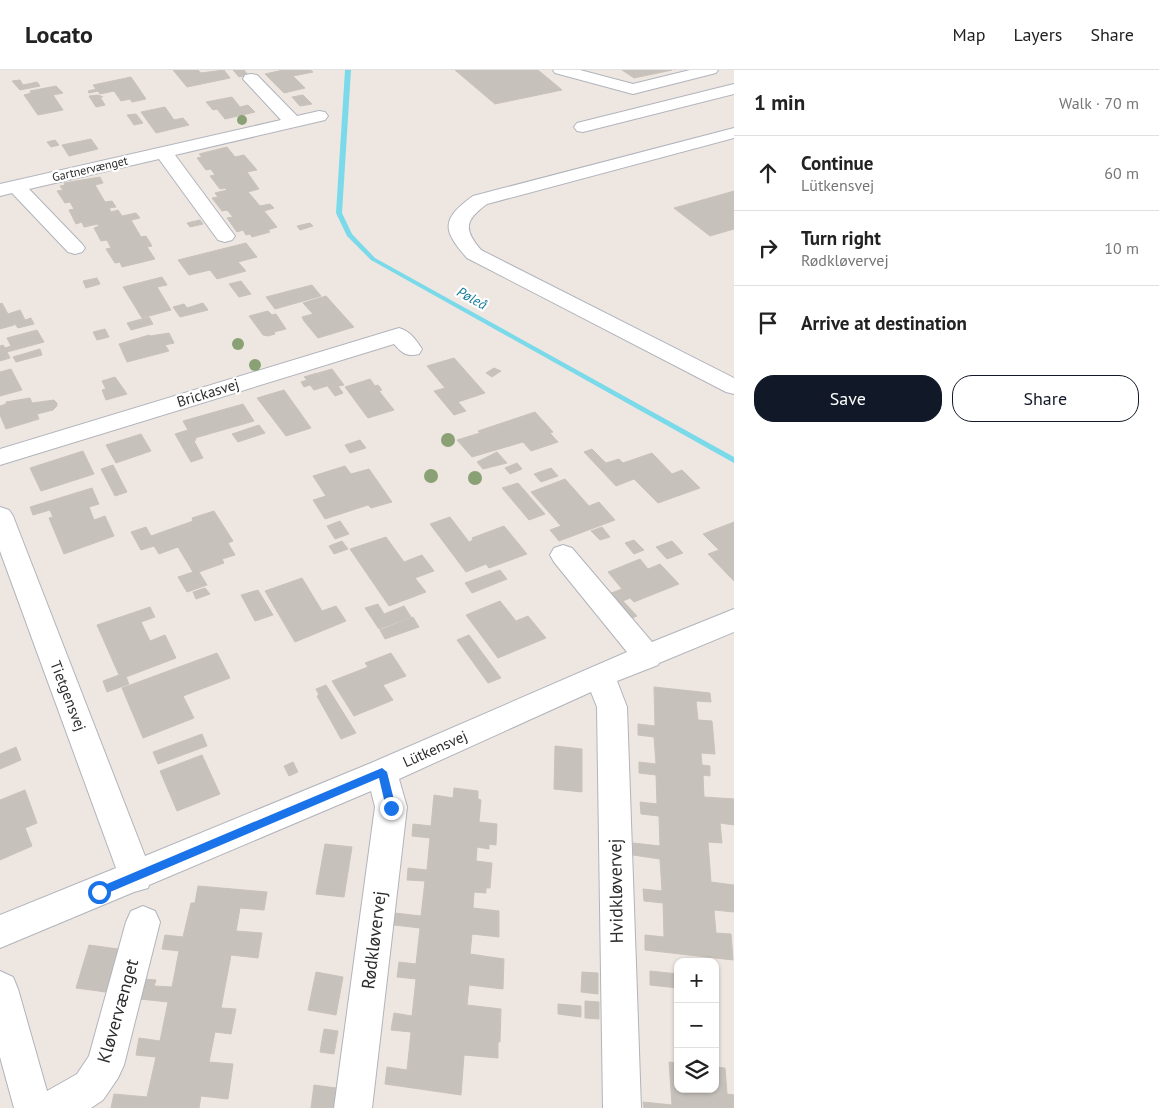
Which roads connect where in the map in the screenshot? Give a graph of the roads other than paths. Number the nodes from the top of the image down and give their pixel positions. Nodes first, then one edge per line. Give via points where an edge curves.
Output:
1 (561, 70) edge
2 (710, 70) edge
3 (251, 79) dead end
4 (734, 89) edge
5 (319, 116) dead end
6 (293, 122) junction
7 (583, 127) dead end
8 (734, 133) edge
9 (163, 152) junction
10 (8, 188) edge
11 (225, 236) dead end
12 (75, 248) dead end
13 (411, 349) dead end
14 (734, 387) edge
15 (0, 456) edge
16 (0, 516) edge
17 (562, 556) dead end
18 (734, 620) edge
19 (648, 656) junction
20 (600, 675) junction
21 (382, 772) junction
22 (136, 877) junction
23 (143, 922) dead end
24 (0, 932) edge
25 (0, 989) edge
26 (33, 1108) edge
27 (55, 1108) edge
28 (353, 1108) edge
29 (622, 1108) edge

1 - 2 street via 633,89
3 - 6 street
4 - 7 street
5 - 6 street, Gartnervænget
6 - 9 street, Gartnervænget
8 - 14 street via 480,200 465,211 458,225 461,239 474,254
9 - 10 street, Gartnervænget
9 - 11 street
10 - 12 street, Gartnervænget
13 - 15 street, Brickasvej via 398,335
16 - 22 street, Tietgensvej
17 - 19 street
18 - 19 street, Lütkensvej
19 - 20 street, Lütkensvej
20 - 21 street, Lütkensvej
20 - 29 street, Hvidkløvervej via 612,707
21 - 22 street, Lütkensvej
21 - 28 street, Rødkløvervej via 391,808
22 - 24 street, Lütkensvej
23 - 27 street, Kløvervænget via 105,1065 90,1087
25 - 26 street

